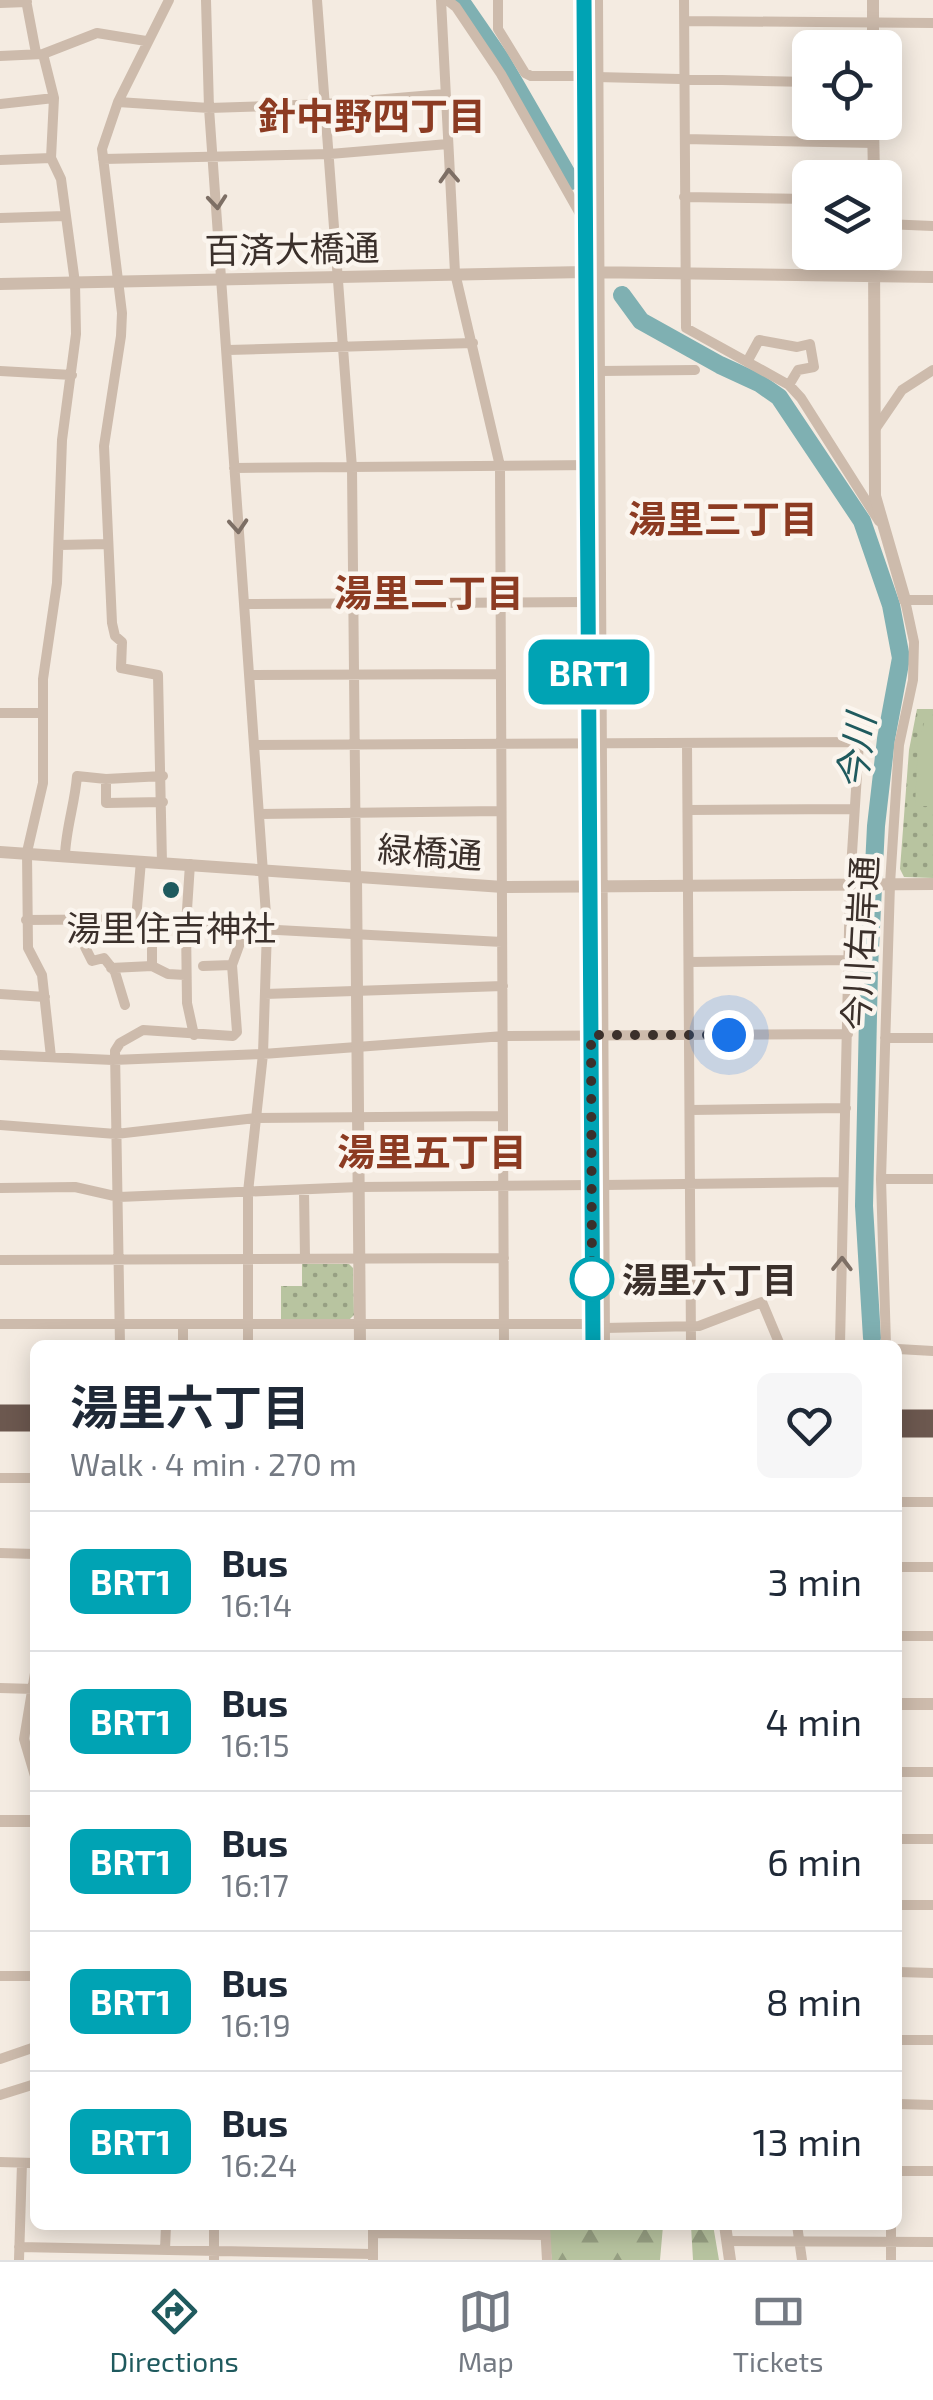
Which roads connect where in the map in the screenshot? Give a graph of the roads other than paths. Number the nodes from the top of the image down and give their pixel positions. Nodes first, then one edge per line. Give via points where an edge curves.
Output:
1 (169, 0) edge
2 (206, 0) edge
3 (316, 0) edge
4 (444, 0) edge
5 (498, 0) edge
6 (584, 0) edge
7 (597, 0) edge
8 (684, 0) edge
9 (874, 0) edge
10 (26, 1) edge
11 (0, 3) edge
12 (684, 21) junction
13 (874, 22) junction
14 (933, 23) edge
15 (874, 30) edge
16 (146, 41) junction
17 (39, 53) junction
18 (0, 56) edge
19 (590, 76) junction
20 (685, 79) junction
21 (792, 82) edge
22 (445, 94) junction
23 (54, 98) junction
24 (118, 102) junction
25 (0, 104) edge
26 (326, 104) junction
27 (209, 108) junction
28 (686, 139) junction
29 (874, 143) joint
30 (448, 144) junction
31 (330, 154) junction
32 (51, 158) junction
33 (103, 158) junction
34 (213, 158) junction
35 (0, 160) edge
36 (874, 160) edge
37 (684, 198) junction
38 (792, 199) edge
39 (65, 216) junction
40 (0, 218) edge
41 (585, 222) junction
42 (902, 225) edge
43 (933, 226) edge
44 (874, 270) edge
45 (592, 272) junction
46 (455, 273) junction
47 (686, 274) junction
48 (933, 277) edge
49 (338, 278) junction
50 (874, 278) junction
51 (224, 280) junction
52 (118, 282) junction
53 (75, 283) junction
54 (0, 284) edge
55 (473, 343) junction
56 (344, 347) junction
57 (228, 350) junction
58 (748, 362) junction
59 (695, 370) dead end
60 (933, 370) edge
61 (0, 371) edge
62 (601, 371) junction
63 (72, 376) junction
64 (789, 385) junction
65 (875, 429) junction
66 (594, 465) junction
67 (500, 466) junction
68 (234, 468) junction
69 (352, 468) junction
70 (881, 525) junction
71 (59, 544) junction
72 (107, 544) junction
73 (905, 600) junction
74 (933, 600) edge
75 (588, 602) junction
76 (501, 603) junction
77 (244, 604) junction
78 (355, 604) junction
79 (501, 674) junction
80 (250, 675) junction
81 (355, 675) junction
82 (43, 713) junction
83 (0, 714) edge
84 (687, 743) junction
85 (502, 744) junction
86 (595, 744) junction
87 (254, 745) junction
88 (355, 745) junction
89 (163, 776) junction
90 (106, 779) junction
91 (163, 802) junction
92 (854, 809) junction
93 (688, 810) junction
94 (501, 811) junction
95 (354, 812) junction
96 (259, 814) junction
97 (0, 852) edge
98 (28, 852) junction
99 (65, 855) junction
100 (141, 861) junction
101 (162, 862) junction
102 (190, 864) junction
103 (263, 869) junction
104 (356, 876) junction
105 (890, 884) junction
106 (933, 884) edge
107 (853, 885) junction
108 (596, 886) junction
109 (690, 886) junction
110 (503, 887) junction
111 (83, 918) junction
112 (136, 919) junction
113 (152, 919) junction
114 (26, 920) junction
115 (186, 925) junction
116 (241, 928) junction
117 (267, 929) junction
118 (356, 934) junction
119 (502, 942) junction
120 (850, 960) junction
121 (690, 962) junction
122 (232, 965) junction
123 (152, 966) junction
124 (203, 966) dead end
125 (111, 968) junction
126 (186, 975) junction
127 (503, 986) junction
128 (356, 991) junction
129 (0, 994) edge
130 (265, 994) junction
131 (44, 997) junction
132 (125, 1005) dead end
133 (848, 1034) junction
134 (194, 1035) junction
135 (689, 1035) junction
136 (504, 1036) junction
137 (597, 1036) junction
138 (884, 1038) junction
139 (933, 1038) edge
140 (357, 1048) junction
141 (263, 1054) junction
142 (0, 1055) edge
143 (50, 1057) junction
144 (113, 1060) junction
145 (846, 1108) junction
146 (691, 1110) junction
147 (358, 1116) junction
148 (503, 1116) junction
149 (256, 1118) junction
150 (0, 1125) edge
151 (116, 1134) junction
152 (882, 1179) junction
153 (933, 1179) edge
154 (844, 1182) junction
155 (692, 1184) junction
156 (505, 1185) junction
157 (598, 1185) junction
158 (0, 1188) edge
159 (358, 1188) junction
160 (304, 1190) junction
161 (248, 1192) junction
162 (119, 1198) junction
163 (504, 1258) junction
164 (306, 1259) junction
165 (359, 1259) junction
166 (0, 1260) edge
167 (120, 1260) junction
168 (248, 1260) junction
169 (248, 1323) junction
170 (359, 1323) junction
171 (504, 1323) junction
172 (0, 1324) edge
173 (120, 1324) junction
174 (183, 1324) junction
175 (598, 1326) junction
176 (690, 1326) junction
177 (120, 1340) edge
178 (183, 1340) edge
179 (248, 1340) edge
180 (360, 1340) edge
181 (504, 1340) edge
182 (594, 1340) edge
183 (602, 1340) edge
184 (691, 1340) edge
185 (778, 1340) edge
186 (840, 1340) edge
187 (886, 1340) edge
188 (902, 1349) edge
189 (933, 1351) edge
190 (0, 1412) edge
191 (30, 1412) edge
192 (902, 1416) edge
193 (933, 1417) edge
194 (0, 1424) edge
195 (30, 1424) edge
196 (902, 1430) edge
197 (933, 1430) edge
198 (0, 1478) edge
199 (30, 1478) edge
200 (902, 1502) edge
201 (933, 1502) edge
202 (0, 1553) edge
203 (30, 1554) edge
204 (902, 1567) edge
205 (933, 1567) edge
206 (902, 1636) edge
207 (933, 1636) edge
208 (0, 1688) edge
209 (30, 1689) edge
210 (902, 1704) edge
211 (933, 1704) edge
212 (30, 1706) edge
213 (30, 1751) edge
214 (902, 1772) edge
215 (933, 1772) edge
216 (0, 1821) edge
217 (30, 1821) edge
218 (902, 1839) edge
219 (933, 1839) edge
220 (902, 1904) edge
221 (933, 1905) edge
222 (902, 1972) edge
223 (933, 1973) edge
224 (0, 1976) edge
225 (30, 1976) edge
226 (902, 2040) edge
227 (933, 2040) edge
228 (30, 2049) edge
229 (0, 2060) edge
230 (30, 2086) edge
231 (0, 2095) edge
232 (902, 2104) edge
233 (933, 2105) edge
234 (0, 2162) edge
235 (22, 2163) junction
236 (30, 2164) edge
237 (902, 2171) edge
238 (933, 2171) edge
239 (20, 2207) junction
240 (30, 2207) edge
241 (166, 2230) edge
242 (214, 2230) edge
243 (373, 2230) edge
244 (545, 2230) edge
245 (726, 2230) edge
246 (798, 2230) edge
247 (852, 2230) edge
248 (891, 2230) edge
249 (728, 2241) junction
250 (799, 2241) junction
251 (852, 2242) junction
252 (891, 2242) junction
253 (933, 2242) edge
254 (19, 2247) junction
255 (165, 2250) junction
256 (214, 2256) edge
257 (373, 2257) edge
258 (19, 2260) edge
259 (546, 2260) edge
260 (730, 2260) edge
261 (802, 2260) edge
262 (891, 2260) edge

1 - 16 street
2 - 27 street
3 - 26 street
4 - 22 street
4 - 41 street via 456,6 501,74
5 - 19 street via 498,28 525,73
6 - 19 street
7 - 19 street
8 - 12 street
9 - 13 street
10 - 11 street
10 - 17 street
12 - 13 street
12 - 20 street
13 - 14 street
13 - 15 street
16 - 17 street via 96,33
16 - 24 street
17 - 18 street
17 - 23 street
19 - 20 street
19 - 41 street
19 - 45 street
20 - 21 street
20 - 28 street
22 - 26 street
22 - 30 street
23 - 25 street
23 - 32 street
24 - 27 street
24 - 33 street
26 - 27 street
26 - 31 street
27 - 34 street
28 - 29 street
28 - 37 street
29 - 36 street
30 - 31 street
46 -> 30 street
31 - 34 street
31 - 49 street
32 - 35 street
32 - 39 street
33 - 34 street
33 - 52 street
34 -> 51 street
37 - 38 street
37 - 47 street
39 - 40 street
39 - 53 street
41 - 45 street
42 - 43 street
44 - 50 street
45 - 46 street, 百済大橋通
45 - 47 street, 百済大橋通
45 - 62 street
45 - 66 street
46 - 49 street, 百済大橋通
46 - 55 street
47 - 50 street, 百済大橋通
47 - 58 street, 今川右岸通 via 686,328
48 - 50 street, 百済大橋通
49 - 51 street, 百済大橋通
49 - 56 street
50 - 65 street
51 - 52 street, 百済大橋通
51 - 57 street
52 - 53 street, 百済大橋通
52 - 72 street via 121,336 104,446
53 - 54 street, 百済大橋通
53 - 63 street
55 - 56 street
55 - 67 street
56 - 57 street
56 - 69 street
57 - 68 street
58 - 64 street, 今川右岸通
58 - 64 street via 759,340 810,344 814,367 798,370
59 - 62 street
60 - 65 street via 902,390
61 - 63 street
62 - 66 street
63 - 71 street via 62,440
64 - 70 street, 今川右岸通
65 - 70 street
66 - 67 street
66 - 75 street
66 - 86 street
67 - 69 street
67 - 76 street
68 - 69 street
68 -> 77 street
69 - 78 street
70 - 73 street, 今川右岸通
71 - 72 street
71 - 82 street
72 - 89 street via 121,668 158,676
73 - 74 street
73 - 105 street, 今川右岸通 via 913,680 899,745
75 - 76 street
75 - 86 street
76 - 78 street
76 - 79 street
77 - 78 street
77 - 80 street
78 - 81 street
79 - 81 street
79 - 85 street
80 - 81 street
80 - 87 street
81 - 88 street
82 - 83 street
82 - 98 street via 43,783
84 - 86 street
84 - 92 street via 859,742
84 - 93 street
85 - 86 street
85 - 88 street
85 - 94 street
86 - 108 street
87 - 88 street
87 - 96 street
88 - 95 street
89 - 90 street
89 - 91 street
90 - 91 street via 106,803
90 - 99 street via 77,776
91 - 101 street
92 - 93 street
92 - 107 street
93 - 109 street
94 - 95 street
94 - 110 street
95 - 96 street
95 - 104 street
96 - 103 street
97 - 98 street, 緑橋通
98 - 99 street, 緑橋通
98 - 114 street
99 - 100 street, 緑橋通
100 - 101 street, 緑橋通
100 - 112 street
101 - 102 street, 緑橋通
102 - 103 street, 緑橋通
102 - 115 street
103 - 104 street, 緑橋通
103 - 117 street
104 - 110 street, 緑橋通
104 - 118 street
105 - 106 street
105 - 107 street, 緑橋通
105 - 138 street, 今川右岸通
107 - 109 street, 緑橋通
107 - 120 street
108 - 109 street, 緑橋通
108 - 110 street, 緑橋通
108 - 137 street
109 - 121 street
110 - 119 street
111 - 112 street
111 - 114 street
111 - 125 street via 89,956 104,958
112 - 113 street
113 - 115 street
113 - 123 street
114 - 131 street
115 - 116 street
115 - 126 street
116 - 117 street
116 - 122 street
117 - 118 street
117 - 130 street
118 - 119 street
118 - 128 street
119 - 127 street
120 - 121 street
120 - 133 street
121 - 135 street
122 - 124 street
122 - 134 street via 237,1032
123 - 125 street
123 - 126 street
125 - 132 street
126 - 134 street
127 - 128 street
127 - 136 street
128 - 130 street
128 - 140 street
129 - 131 street
130 - 141 street
131 - 143 street
133 - 135 street
133 - 145 street
134 - 144 street via 142,1030 120,1043
135 - 137 street
135 - 146 street
136 - 137 street
136 - 140 street
136 - 148 street
137 - 157 street
138 - 139 street
138 - 152 street, 今川右岸通
140 - 141 street
140 - 147 street
141 - 144 street
141 - 149 street
142 - 143 street
143 - 144 street
144 - 151 street
145 - 146 street
145 - 154 street
146 - 155 street
147 - 148 street
147 - 149 street
147 - 159 street
148 - 156 street
149 - 151 street
149 - 161 street
150 - 151 street
151 - 162 street
152 - 153 street
152 - 187 street, 今川右岸通
154 - 155 street
186 -> 154 street
155 - 157 street
155 - 176 street
156 - 157 street
156 - 159 street
156 - 163 street
157 - 175 street
158 - 162 street via 75,1187
159 - 160 street
159 - 165 street
160 - 161 street
160 - 164 street
161 - 162 street
161 - 168 street
162 - 167 street
163 - 165 street
163 - 171 street
164 - 165 street
164 - 168 street
165 - 170 street
166 - 167 street
167 - 168 street
167 - 173 street
168 - 169 street
169 - 170 street
169 - 174 street
169 - 179 street
170 - 171 street
170 - 180 street
171 - 175 street
171 - 181 street
172 - 173 street
173 - 174 street
173 - 177 street
174 - 178 street
175 - 176 street
175 - 182 street
175 - 183 street
176 - 184 street
176 - 185 street via 762,1302
188 - 189 street
190 - 191 highway
192 - 193 highway
194 - 195 highway
196 - 197 highway
198 - 199 street
200 - 201 street
202 - 203 street
204 - 205 street
206 - 207 street
208 - 209 street
210 - 211 street
212 - 213 street via 24,1740
214 - 215 street
216 - 217 street
218 - 219 street
220 - 221 street
222 - 223 street
224 - 225 street
226 - 227 street
228 - 229 street
230 - 231 street
232 - 233 street
234 - 235 street
235 - 236 street
235 - 239 street
237 - 238 street
239 - 240 street
239 - 254 street
241 - 255 street
242 - 256 street
243 - 257 street
244 - 259 street
245 - 249 street
246 - 250 street
247 - 251 street
248 - 252 street
249 - 250 street
249 - 260 street
250 - 251 street
250 - 261 street
251 - 252 street
252 - 253 street
252 - 262 street
254 - 255 street
254 - 258 street
255 - 256 street
256 - 257 street

